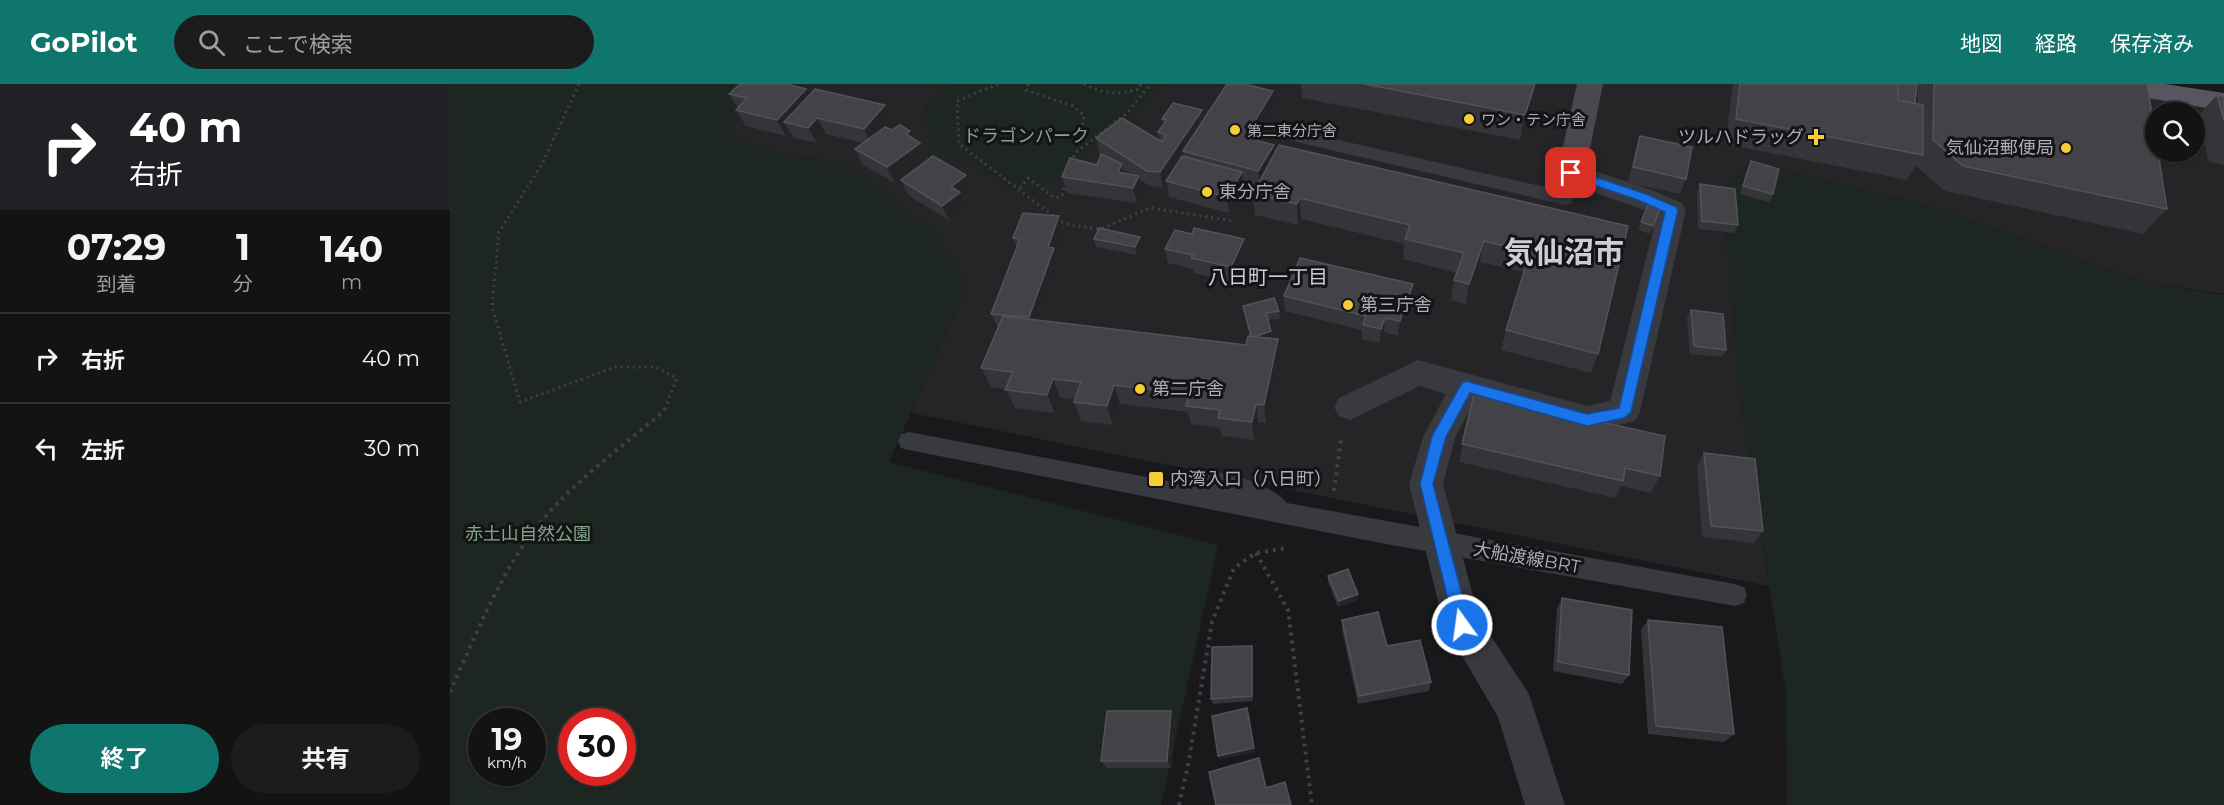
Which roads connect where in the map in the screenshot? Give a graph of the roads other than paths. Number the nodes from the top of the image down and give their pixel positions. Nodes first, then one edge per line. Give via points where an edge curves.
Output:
1 (1590, 84) edge
2 (2113, 84) edge
3 (2146, 87) edge
4 (2224, 102) edge
5 (1286, 134) dead end
6 (1571, 173) junction
7 (1466, 387) junction
8 (1350, 407) road end
9 (909, 441) dead end
10 (1734, 595) dead end
11 (1545, 805) edge

1 - 6 street
2 - 3 main road
3 - 4 main road
5 - 6 lane via 1564,198
6 - 7 street via 1672,210 1624,412 1587,420
7 - 8 street via 1418,373
7 - 11 street via 1439,436 1426,484 1462,625 1515,708
9 - 10 lane, 大船渡線BRT

